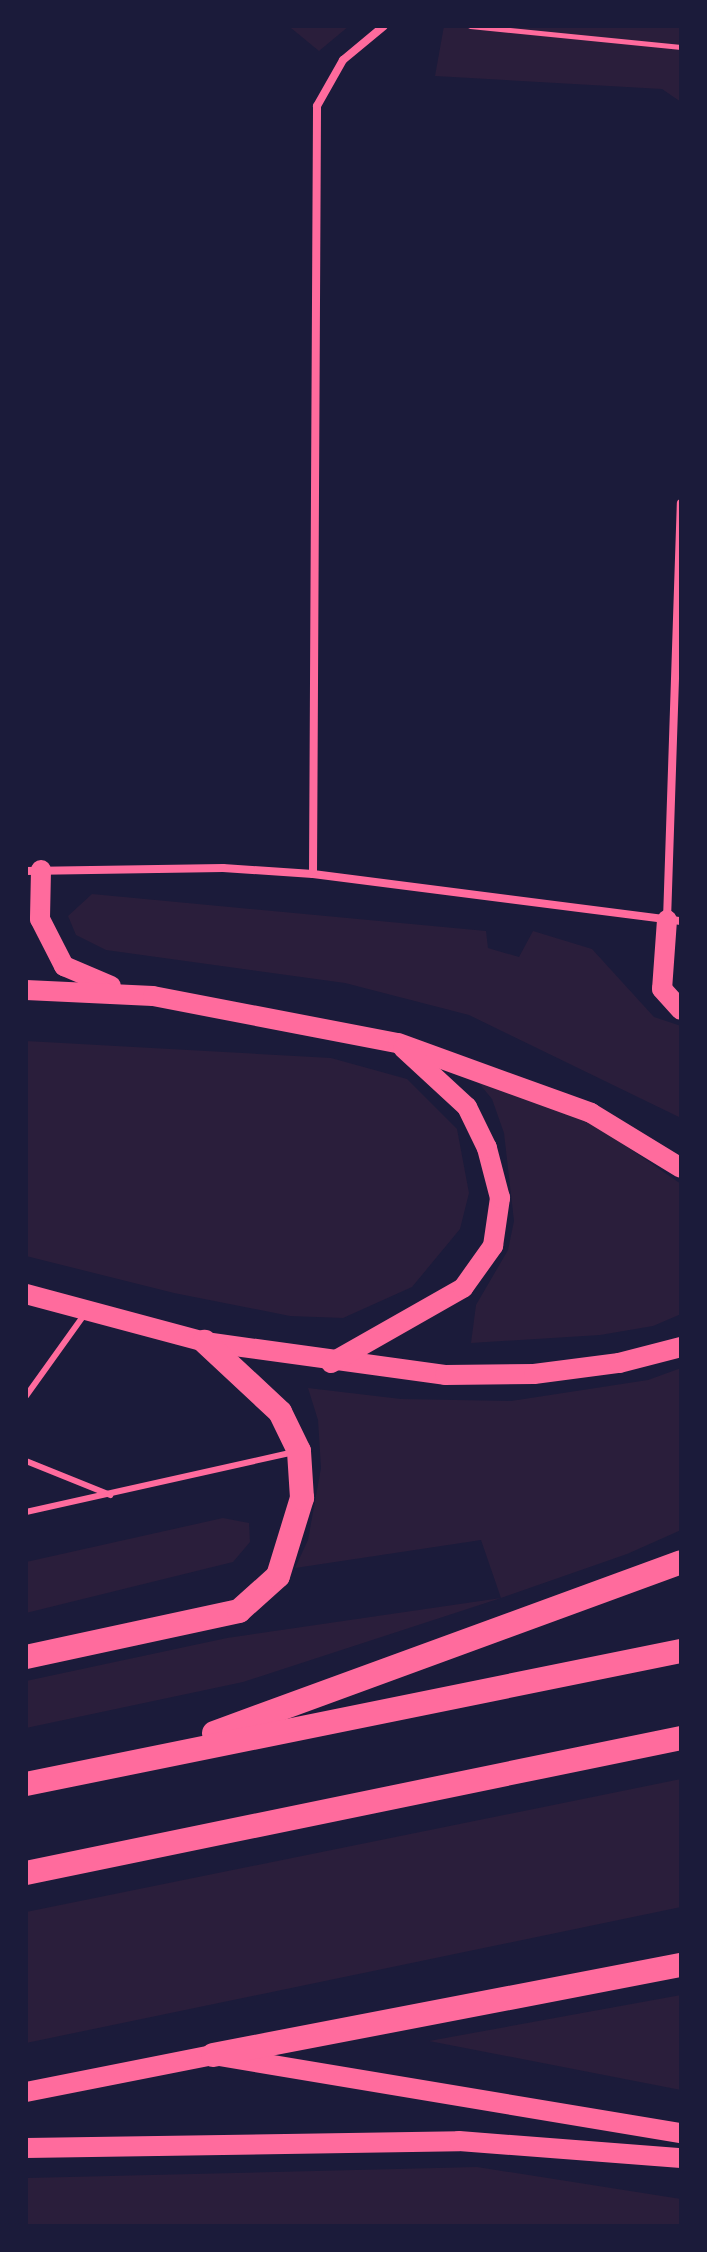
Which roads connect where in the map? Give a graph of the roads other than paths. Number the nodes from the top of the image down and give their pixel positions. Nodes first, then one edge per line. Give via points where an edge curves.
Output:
1 (384, 26) edge
2 (681, 503) edge
3 (33, 871) edge
4 (313, 874) junction
5 (674, 921) edge
6 (26, 990) edge
7 (153, 996) junction
8 (681, 1010) edge
9 (398, 1043) junction
10 (681, 1168) edge
11 (26, 1294) edge
12 (86, 1312) junction
13 (205, 1342) junction
14 (681, 1347) edge
15 (331, 1363) junction
16 (26, 1396) edge
17 (299, 1451) junction
18 (26, 1461) edge
19 (110, 1495) junction
20 (26, 1512) edge
21 (681, 1562) edge
22 (681, 1651) edge
23 (26, 1657) edge
24 (681, 1738) edge
25 (137, 1761) junction
26 (26, 1784) edge
27 (26, 1873) edge
28 (681, 1965) edge
29 (213, 2055) junction
30 (26, 2092) edge
31 (681, 2133) edge
32 (26, 2148) edge
33 (681, 2158) edge

1 - 4 street via 343,60 317,106
2 - 5 street
3 - 4 street via 223,868
3 - 7 main road via 40,919 64,966 92,982
4 - 5 street
5 - 8 main road via 662,989
6 - 7 main road
7 - 9 main road
9 - 10 main road via 591,1113
9 - 15 main road via 467,1107 487,1148 500,1198 493,1246 463,1288
11 - 12 main road
12 - 13 main road
12 - 16 lane
13 - 15 main road
13 - 17 highway via 280,1412
14 - 15 main road via 619,1363 534,1374 445,1375
17 - 19 lane
17 - 23 highway via 302,1498 291,1544 278,1576 239,1611
18 - 19 lane
19 - 20 lane
21 - 25 highway
22 - 25 highway
24 - 27 highway
25 - 26 highway
28 - 29 highway
29 - 30 main road
29 - 31 main road
32 - 33 main road via 459,2141

